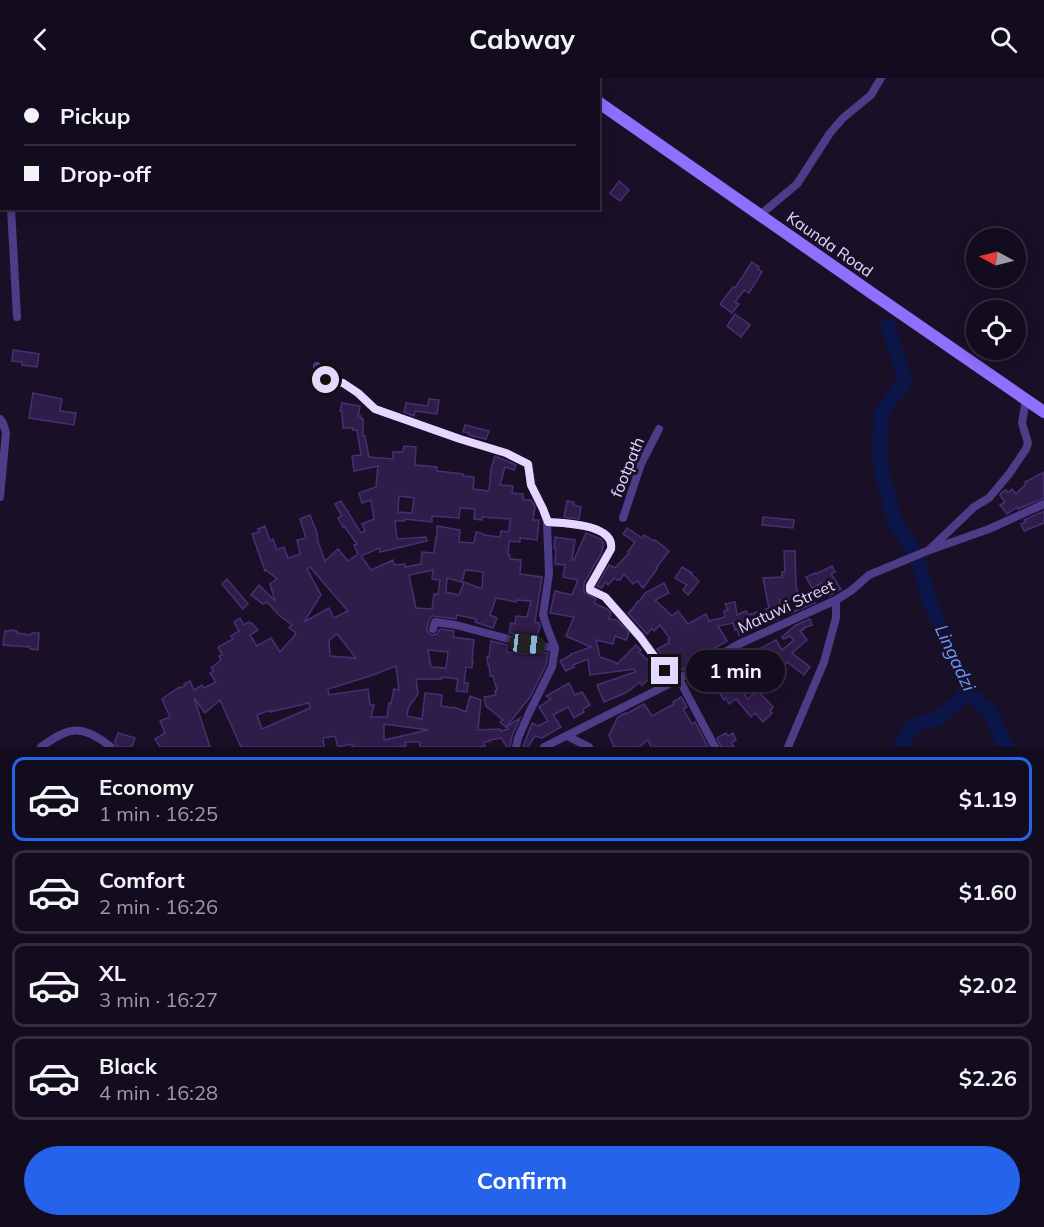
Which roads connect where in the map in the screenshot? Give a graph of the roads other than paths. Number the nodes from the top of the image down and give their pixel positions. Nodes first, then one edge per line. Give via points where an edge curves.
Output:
1 (880, 78) edge
2 (600, 103) edge
3 (11, 210) edge
4 (760, 215) junction
5 (17, 317) dead end
6 (317, 366) dead end
7 (1026, 399) junction
8 (1044, 412) edge
9 (0, 419) edge
10 (659, 429) dead end
11 (0, 497) edge
12 (1044, 504) edge
13 (623, 518) dead end
14 (548, 522) junction
15 (927, 551) junction
16 (836, 600) junction
17 (434, 629) dead end
18 (555, 648) junction
19 (676, 681) junction
20 (567, 736) junction
21 (41, 747) edge
22 (111, 747) edge
23 (516, 747) edge
24 (544, 747) edge
25 (589, 747) edge
26 (716, 747) edge
27 (788, 747) edge

1 - 4 street via 871,96 830,133 797,184
2 - 4 main road, Kaunda Road
3 - 5 street
4 - 7 main road, Kaunda Road
6 - 14 street via 317,374 343,383 375,409 528,464 531,485
7 - 8 main road, Kaunda Road
7 - 15 street via 1022,423 1028,443 1010,474 989,498
9 - 11 street via 6,433
10 - 13 street, footpath via 641,464
12 - 15 street, Matuwi Street
14 - 18 street via 549,574 543,615
14 - 19 street via 581,525 608,536 611,549 590,590 605,597
15 - 16 street, Matuwi Street via 869,575
16 - 19 street, Matuwi Street via 739,644
16 - 27 street via 836,618 824,662
17 - 18 street via 435,622 456,625
18 - 23 street via 552,667
19 - 20 street, Matuwi Street
19 - 26 street
20 - 24 street, Matuwi Street
20 - 25 street
21 - 22 street via 65,731 78,730

